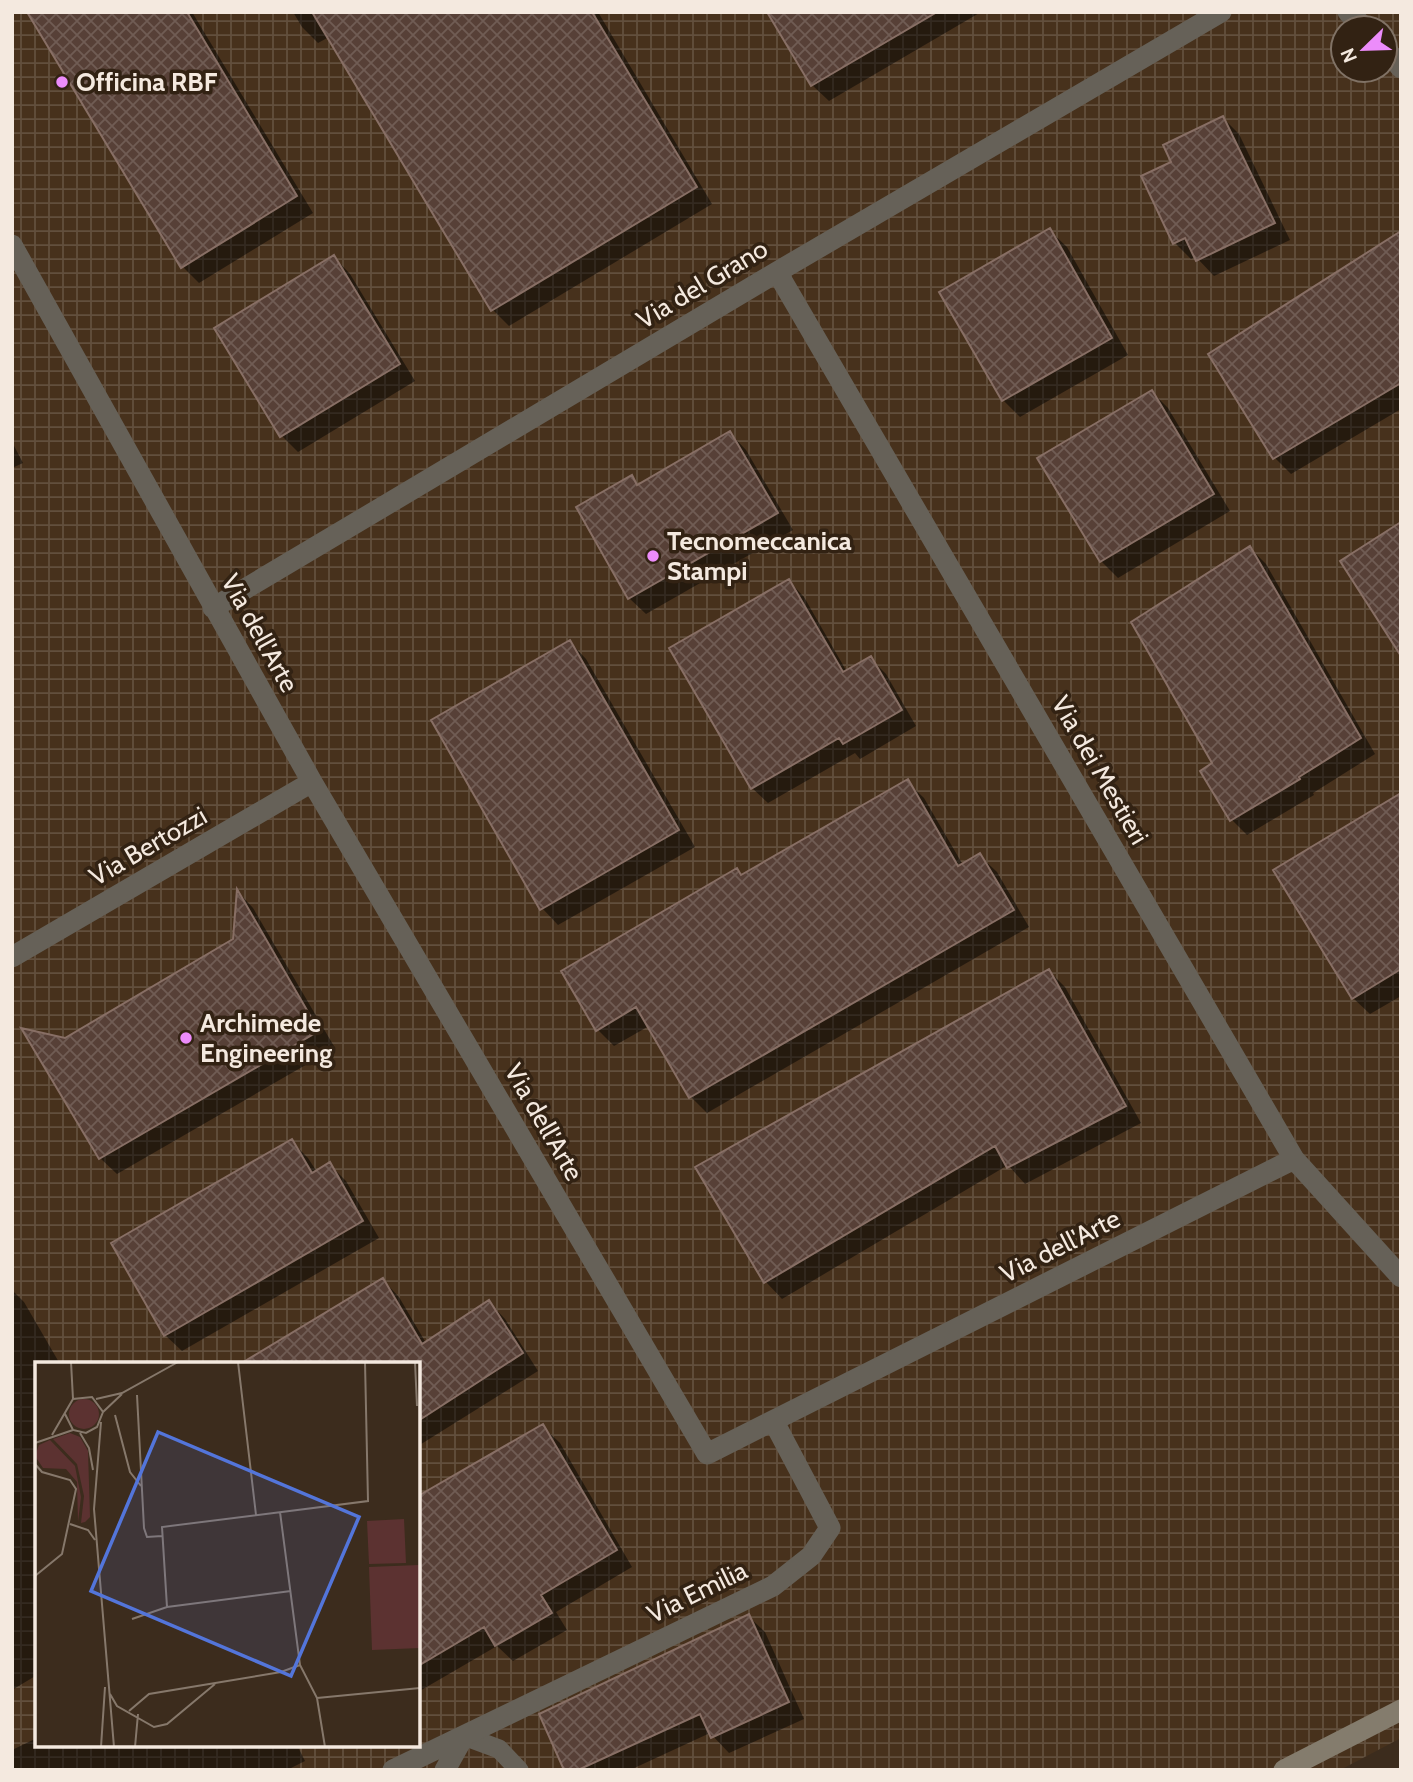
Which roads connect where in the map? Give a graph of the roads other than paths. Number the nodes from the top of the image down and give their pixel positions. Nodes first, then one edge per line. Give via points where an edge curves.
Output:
1 (1221, 12) edge
2 (12, 246) edge
3 (777, 272) junction
4 (214, 608) junction
5 (312, 782) junction
6 (12, 957) edge
7 (1294, 1159) junction
8 (1401, 1278) edge
9 (774, 1422) junction
10 (1401, 1710) edge
11 (464, 1735) junction
12 (393, 1770) edge
13 (445, 1770) edge
14 (519, 1770) edge
15 (1284, 1770) edge

1 - 3 street, Via del Grano
2 - 4 street, Via dell'Arte
3 - 4 street, Via del Grano
3 - 7 street, Via dei Mestieri
4 - 5 street, Via dell'Arte
5 - 6 street, Via Bertozzi
5 - 9 street, Via dell'Arte via 707,1454
7 - 8 street, Via dei Mestieri
7 - 9 street, Via dell'Arte
9 - 11 street, Via Emilia via 830,1528 811,1556 773,1586
10 - 15 main road
11 - 12 street, Via Emilia
11 - 13 street
11 - 14 lane via 499,1749

